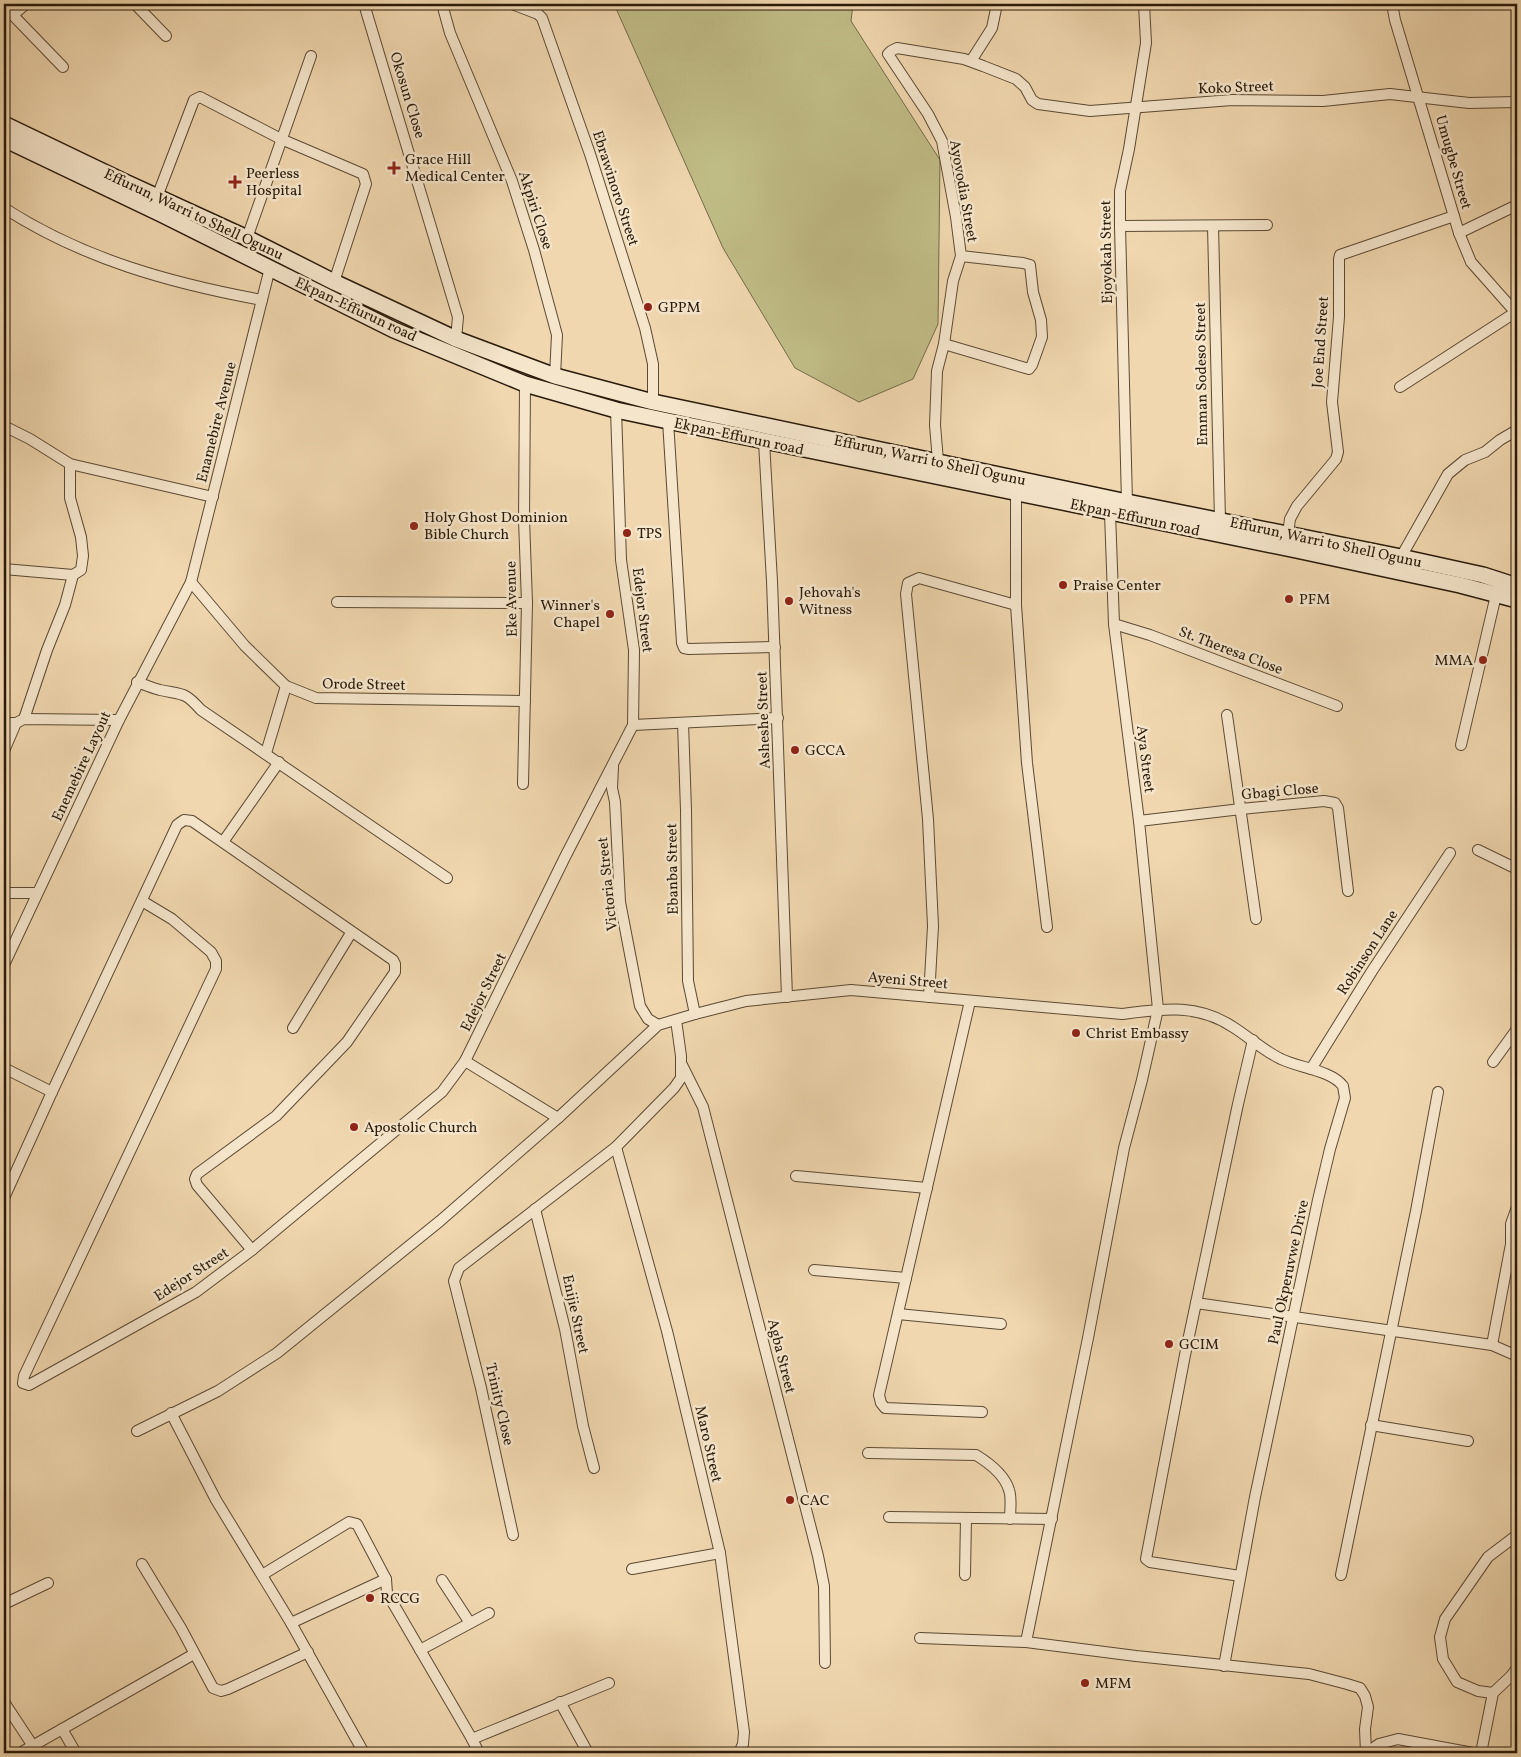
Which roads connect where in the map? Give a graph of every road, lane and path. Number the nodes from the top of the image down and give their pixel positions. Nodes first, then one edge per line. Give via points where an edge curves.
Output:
1 (26, 4) edge
2 (135, 4) edge
3 (364, 4) edge
4 (442, 4) edge
5 (512, 4) edge
6 (997, 4) edge
7 (1144, 4) edge
8 (1392, 4) edge
9 (4, 6) edge
10 (13, 15) junction
11 (166, 36) dead end
12 (311, 56) dead end
13 (971, 61) junction
14 (63, 67) dead end
15 (1419, 97) junction
16 (1517, 102) edge
17 (1136, 108) junction
18 (4, 124) edge
19 (4, 139) edge
20 (281, 139) junction
21 (157, 196) junction
22 (1517, 205) edge
23 (4, 208) edge
24 (1454, 216) junction
25 (1267, 225) dead end
26 (1120, 226) junction
27 (1213, 226) junction
28 (1459, 233) junction
29 (247, 238) junction
30 (961, 256) junction
31 (270, 268) junction
32 (334, 282) junction
33 (262, 300) junction
34 (1517, 313) edge
35 (456, 339) junction
36 (944, 344) junction
37 (555, 376) junction
38 (525, 384) junction
39 (1400, 387) dead end
40 (653, 402) junction
41 (616, 410) junction
42 (668, 421) junction
43 (4, 426) edge
44 (1517, 430) edge
45 (764, 442) junction
46 (938, 461) junction
47 (70, 464) junction
48 (1016, 492) junction
49 (213, 497) junction
50 (1127, 502) junction
51 (1110, 513) junction
52 (1218, 527) junction
53 (1288, 534) junction
54 (1400, 556) junction
55 (4, 569) edge
56 (73, 575) junction
57 (191, 582) junction
58 (1517, 586) edge
59 (1496, 595) junction
60 (1517, 600) edge
61 (338, 602) dead end
62 (527, 603) junction
63 (1016, 605) junction
64 (1114, 624) junction
65 (775, 646) junction
66 (137, 682) junction
67 (286, 686) junction
68 (525, 701) junction
69 (1337, 706) dead end
70 (1228, 715) dead end
71 (778, 718) junction
72 (119, 720) junction
73 (20, 721) junction
74 (4, 723) edge
75 (683, 723) junction
76 (633, 725) junction
77 (1461, 745) dead end
78 (4, 751) edge
79 (266, 753) junction
80 (614, 761) junction
81 (279, 762) junction
82 (523, 784) dead end
83 (1241, 809) junction
84 (1139, 821) junction
85 (223, 842) junction
86 (1478, 850) dead end
87 (1450, 853) dead end
88 (1517, 869) edge
89 (447, 878) dead end
90 (1348, 891) dead end
91 (4, 893) edge
92 (37, 894) junction
93 (142, 901) junction
94 (1256, 919) dead end
95 (1047, 927) dead end
96 (351, 933) junction
97 (4, 965) edge
98 (787, 997) junction
99 (929, 997) junction
100 (970, 1001) junction
101 (1158, 1009) junction
102 (695, 1014) junction
103 (676, 1020) junction
104 (658, 1025) junction
105 (293, 1028) dead end
106 (1517, 1029) edge
107 (1253, 1040) junction
108 (466, 1061) junction
109 (680, 1062) junction
110 (1493, 1062) dead end
111 (4, 1068) edge
112 (1310, 1069) junction
113 (52, 1092) junction
114 (1438, 1092) dead end
115 (558, 1118) junction
116 (616, 1147) junction
117 (796, 1176) dead end
118 (927, 1188) junction
119 (4, 1198) edge
120 (1517, 1207) edge
121 (535, 1209) junction
122 (1514, 1245) edge
123 (252, 1250) junction
124 (814, 1270) dead end
125 (906, 1278) junction
126 (1196, 1303) junction
127 (898, 1314) junction
128 (1294, 1316) junction
129 (1001, 1324) dead end
130 (1390, 1330) junction
131 (1492, 1345) junction
132 (1517, 1356) edge
133 (982, 1412) dead end
134 (170, 1414) junction
135 (1371, 1425) junction
136 (137, 1431) dead end
137 (1468, 1441) dead end
138 (868, 1453) dead end
139 (594, 1468) dead end
140 (889, 1517) dead end
141 (966, 1518) junction
142 (1010, 1519) junction
143 (1052, 1519) junction
144 (513, 1535) dead end
145 (1517, 1535) edge
146 (720, 1553) junction
147 (142, 1564) dead end
148 (632, 1569) dead end
149 (965, 1575) dead end
150 (1341, 1575) dead end
151 (262, 1576) junction
152 (1240, 1576) junction
153 (386, 1578) junction
154 (442, 1580) dead end
155 (48, 1584) dead end
156 (4, 1604) edge
157 (489, 1613) dead end
158 (291, 1623) junction
159 (470, 1623) junction
160 (920, 1638) dead end
161 (1026, 1642) junction
162 (420, 1650) junction
163 (308, 1652) junction
164 (194, 1654) junction
165 (825, 1663) dead end
166 (1224, 1666) junction
167 (1517, 1668) edge
168 (609, 1683) dead end
169 (1493, 1693) junction
170 (4, 1702) edge
171 (560, 1702) junction
172 (62, 1729) junction
173 (472, 1739) junction
174 (33, 1746) junction
175 (20, 1753) edge
176 (76, 1753) edge
177 (364, 1753) edge
178 (479, 1753) edge
179 (588, 1753) edge
180 (739, 1753) edge
181 (1366, 1753) edge
182 (1473, 1753) edge
183 (1481, 1753) edge

1 - 10 street
2 - 11 street
3 - 35 street, Okosun Close via 458,317
4 - 37 street, Akpiri Close via 450,33 512,181 534,250 557,335
5 - 40 street, Ebrawinoro Street via 542,18 590,154 645,328 653,364
6 - 13 street via 992,28
7 - 17 street, Ejoyokah Street via 1146,43
8 - 15 street, Umugbe Street
9 - 10 street
10 - 14 street
12 - 20 street
13 - 17 street, Koko Street via 1016,79 1038,104 1090,111
13 - 30 street, Ayovodia Street via 897,48 888,54 942,141
15 - 16 street, Koko Street via 1469,103
15 - 17 street, Koko Street via 1390,94 1323,101 1232,100
15 - 24 street, Umugbe Street
17 - 26 street, Ejoyokah Street via 1120,191
18 - 21 main road, Effurun, Warri to Shell Ogunu
19 - 31 main road, Ekpan-Effurun road
20 - 21 street via 200,97 194,100
20 - 29 street
20 - 32 street via 363,174 365,178 366,184
21 - 29 main road, Effurun, Warri to Shell Ogunu
22 - 28 street
23 - 33 street via 55,238 100,257 206,290
24 - 28 street, Umugbe Street
24 - 53 street, Joe End Street via 1340,254 1332,402 1338,452 1336,459 1297,506 1290,519
25 - 27 street
26 - 27 street
26 - 50 street, Ejoyokah Street
27 - 52 street, Emman Sodeso Street
28 - 34 street, Umugbe Street via 1471,262
29 - 32 main road, Effurun, Warri to Shell Ogunu
30 - 36 street, Ayovodia Street via 953,281
30 - 36 street via 1030,265 1042,337 1029,368
31 - 33 street, Enamebire Avenue
31 - 38 main road, Ekpan-Effurun road via 394,330
32 - 35 main road, Effurun, Warri to Shell Ogunu
33 - 49 street, Enamebire Avenue
34 - 39 street
35 - 37 main road, Effurun, Warri to Shell Ogunu
36 - 46 street, Ayovodia Street via 937,371 935,424
37 - 40 main road, Effurun, Warri to Shell Ogunu
38 - 41 main road, Ekpan-Effurun road
38 - 62 street, Eke Avenue
40 - 46 main road, Effurun, Warri to Shell Ogunu
41 - 42 main road, Ekpan-Effurun road
41 - 76 street, Edejor Street via 621,560 634,650
42 - 45 main road, Ekpan-Effurun road
42 - 65 street via 684,648
43 - 47 street
44 - 54 street via 1485,452 1465,460 1448,474
45 - 48 main road, Ekpan-Effurun road
45 - 65 street, Asheshe Street
46 - 50 main road, Effurun, Warri to Shell Ogunu
47 - 49 street
47 - 56 street via 70,498 83,556 81,570
48 - 51 main road, Ekpan-Effurun road
48 - 63 street
49 - 57 street, Enamebire Avenue
50 - 52 main road, Effurun, Warri to Shell Ogunu
51 - 52 main road, Ekpan-Effurun road
51 - 64 street, Aya Street
52 - 53 main road, Effurun, Warri to Shell Ogunu
52 - 59 main road, Ekpan-Effurun road
53 - 54 main road, Effurun, Warri to Shell Ogunu
54 - 58 main road, Effurun, Warri to Shell Ogunu
55 - 56 street
56 - 73 street via 65,605
57 - 66 street, Enemebire Layout
57 - 67 street, Orode Street via 245,646
59 - 60 main road, Ekpan-Effurun road
59 - 77 street
61 - 62 street
62 - 68 street, Eke Avenue
63 - 95 street via 1027,763
63 - 99 street via 919,578 908,583 906,594 928,819 933,926
64 - 69 street, St. Theresa Close
64 - 84 street, Aya Street
65 - 71 street, Asheshe Street
66 - 72 street, Enemebire Layout
66 - 79 street via 191,698 201,710
67 - 68 street, Orode Street via 316,698
67 - 79 street
68 - 82 street, Eke Avenue
70 - 83 street
71 - 75 street
71 - 98 street, Asheshe Street
72 - 73 street
72 - 92 street, Enemebire Layout
73 - 74 street
73 - 78 street
75 - 76 street
75 - 102 street, Ebanba Street via 688,981
76 - 80 street, Edejor Street
79 - 81 street
80 - 104 street, Victoria Street via 612,788 620,902 640,1006 648,1019
80 - 108 street, Edejor Street
81 - 85 street
81 - 89 street
83 - 84 street, Gbagi Close
83 - 90 street, Gbagi Close via 1335,803
83 - 94 street
84 - 101 street, Aya Street
85 - 93 street via 192,821 184,820 177,825
85 - 96 street
86 - 88 street
87 - 112 street, Robinson Lane
91 - 92 street
92 - 97 street, Enemebire Layout
93 - 113 street
93 - 123 street, Edejor Street via 172,919 211,952 216,969 23,1383 29,1385 196,1292
96 - 105 street
96 - 123 street via 393,960 395,972 341,1049 276,1116 197,1174 195,1179
98 - 99 street, Ayeni Street via 851,990
98 - 102 street, Ayeni Street via 746,1002
99 - 100 street, Ayeni Street
100 - 101 street, Ayeni Street via 1122,1014
100 - 118 street
101 - 107 street, Paul Okperuvwe Drive via 1187,1009 1208,1014
101 - 143 street, Aya Street via 1124,1148
102 - 103 street, Ayeni Street
103 - 104 street, Ayeni Street
103 - 109 street
104 - 115 street
106 - 110 street
107 - 112 street, Paul Okperuvwe Drive via 1280,1059
107 - 126 street
108 - 115 street
108 - 123 street, Edejor Street via 442,1092
109 - 116 street via 680,1078 674,1088
109 - 165 street, Agba Street via 704,1107 818,1556 824,1586
111 - 113 street
112 - 128 street, Paul Okperuvwe Drive via 1340,1081 1344,1086 1344,1098
113 - 119 street
114 - 130 street
115 - 134 street via 440,1221 277,1353 218,1391
116 - 121 street
116 - 146 street, Maro Street via 666,1330
117 - 118 street
118 - 125 street
120 - 122 street via 1512,1224
121 - 139 street, Enijie Street
121 - 144 street, Trinity Close via 459,1268 454,1281
122 - 131 street
124 - 125 street
125 - 127 street
126 - 128 street
126 - 152 street via 1146,1559
127 - 129 street
127 - 133 street via 880,1403 885,1408
128 - 130 street
128 - 152 street, Paul Okperuvwe Drive
130 - 131 street
130 - 135 street
131 - 132 street
134 - 136 street
134 - 151 street
135 - 137 street
135 - 150 street
138 - 142 street via 976,1455 1004,1479 1010,1491
140 - 141 street
141 - 142 street
141 - 149 street
142 - 143 street
143 - 161 street, Aya Street
145 - 169 street via 1488,1557 1445,1619 1440,1637 1443,1659 1457,1682
146 - 148 street
146 - 180 street, Maro Street via 744,1732
147 - 164 street
151 - 153 street via 349,1522 357,1524
151 - 158 street
152 - 166 street, Paul Okperuvwe Drive
153 - 158 street
153 - 162 street via 387,1593
154 - 159 street
155 - 156 street
157 - 159 street
158 - 163 street
159 - 162 street
160 - 161 street
161 - 166 street
162 - 173 street
163 - 164 street via 221,1691 213,1688
163 - 177 street
164 - 172 street
166 - 181 street via 1309,1674 1360,1688 1368,1707
167 - 169 street
168 - 171 street
169 - 183 street
170 - 174 street
171 - 173 street
171 - 179 street
172 - 174 street
172 - 176 street
173 - 178 street
174 - 175 street
181 - 182 street via 1379,1744 1398,1739

